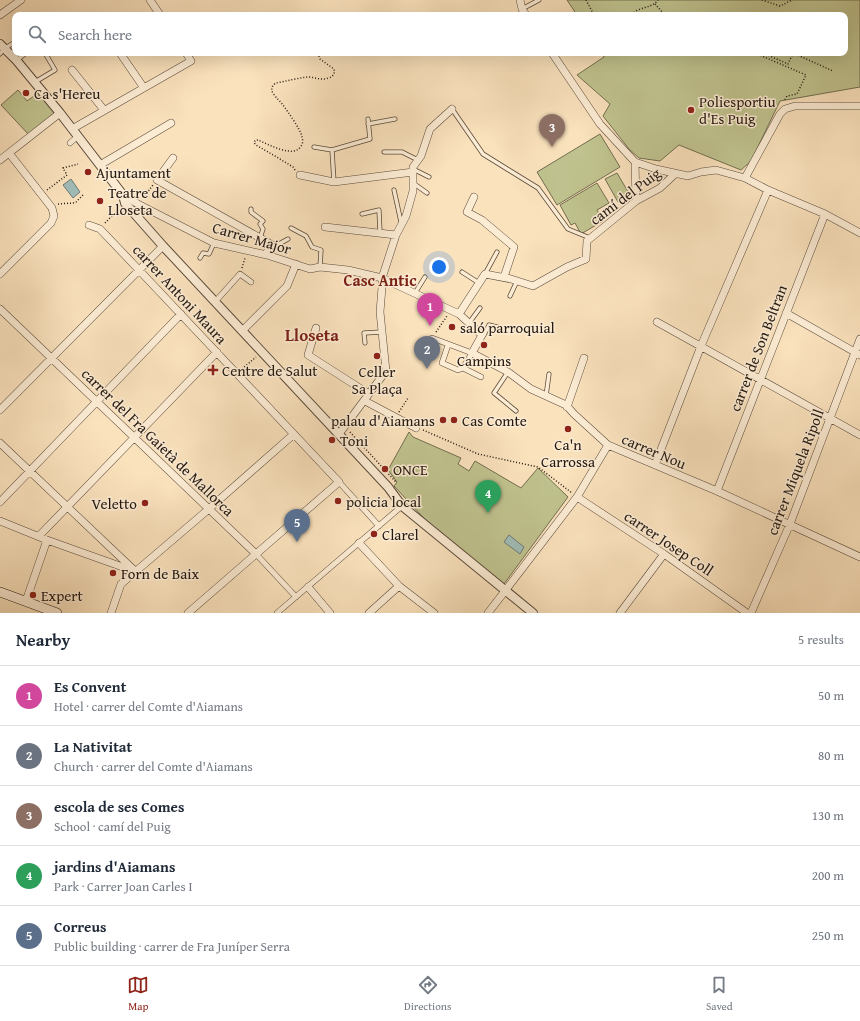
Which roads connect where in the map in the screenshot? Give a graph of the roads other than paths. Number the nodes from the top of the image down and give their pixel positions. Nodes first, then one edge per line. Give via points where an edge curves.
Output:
1 (21, 0) edge
2 (150, 0) edge
3 (520, 0) edge
4 (539, 0) edge
5 (158, 12) edge
6 (524, 12) edge
7 (0, 15) edge
8 (12, 44) edge
9 (1, 49) edge
10 (23, 56) edge
11 (47, 56) edge
12 (122, 56) edge
13 (188, 56) edge
14 (554, 56) edge
15 (17, 61) junction
16 (72, 70) dead end
17 (34, 83) junction
18 (144, 88) junction
19 (860, 106) edge
20 (452, 109) joint
21 (104, 110) junction
22 (60, 113) junction
23 (368, 119) dead end
24 (395, 119) dead end
25 (171, 123) dead end
26 (368, 124) junction
27 (72, 129) junction
28 (78, 136) junction
29 (70, 143) dead end
30 (314, 147) dead end
31 (332, 150) junction
32 (384, 152) dead end
33 (9, 153) junction
34 (173, 158) dead end
35 (0, 160) edge
36 (418, 160) junction
37 (635, 162) junction
38 (100, 165) junction
39 (413, 171) junction
40 (675, 174) junction
41 (300, 175) road end
42 (429, 177) dead end
43 (745, 178) junction
44 (334, 182) junction
45 (413, 183) junction
46 (394, 190) dead end
47 (768, 190) junction
48 (427, 193) dead end
49 (474, 197) dead end
50 (124, 199) junction
51 (636, 201) junction
52 (251, 209) dead end
53 (362, 214) dead end
54 (825, 214) junction
55 (89, 225) dead end
56 (402, 225) junction
57 (325, 227) dead end
58 (291, 228) dead end
59 (380, 233) junction
60 (860, 233) edge
61 (396, 235) junction
62 (260, 238) junction
63 (590, 238) junction
64 (288, 239) dead end
65 (214, 243) junction
66 (269, 243) junction
67 (163, 246) junction
68 (497, 252) dead end
69 (267, 255) junction
70 (200, 258) dead end
71 (296, 264) junction
72 (320, 267) junction
73 (139, 270) junction
74 (462, 272) dead end
75 (0, 274) edge
76 (485, 274) junction
77 (425, 277) dead end
78 (504, 277) junction
79 (382, 278) junction
80 (517, 281) junction
81 (251, 282) dead end
82 (479, 283) junction
83 (414, 293) junction
84 (510, 296) dead end
85 (215, 302) junction
86 (480, 308) dead end
87 (0, 309) edge
88 (786, 313) junction
89 (181, 314) junction
90 (459, 314) junction
91 (657, 322) dead end
92 (469, 323) junction
93 (316, 328) dead end
94 (242, 331) junction
95 (513, 331) dead end
96 (382, 332) junction
97 (482, 335) junction
98 (432, 338) road end
99 (860, 339) edge
100 (365, 343) dead end
101 (448, 344) junction
102 (701, 346) junction
103 (216, 352) junction
104 (472, 353) junction
105 (857, 353) edge
106 (584, 358) dead end
107 (51, 359) junction
108 (463, 368) junction
109 (508, 372) junction
110 (549, 374) dead end
111 (481, 377) dead end
112 (760, 379) junction
113 (369, 394) junction
114 (546, 396) junction
115 (365, 401) junction
116 (96, 402) junction
117 (568, 407) junction
118 (0, 410) edge
119 (516, 411) dead end
120 (830, 418) junction
121 (416, 428) road end
122 (294, 434) junction
123 (339, 434) junction
124 (860, 435) edge
125 (134, 437) junction
126 (0, 443) edge
127 (608, 445) junction
128 (655, 465) junction
129 (29, 471) junction
130 (339, 482) junction
131 (717, 491) junction
132 (576, 497) junction
133 (0, 502) edge
134 (402, 506) junction
135 (66, 507) junction
136 (209, 509) junction
137 (0, 520) edge
138 (790, 524) junction
139 (379, 526) junction
140 (39, 536) junction
141 (47, 540) junction
142 (359, 543) junction
143 (256, 554) junction
144 (664, 554) junction
145 (860, 556) edge
146 (135, 572) junction
147 (308, 586) junction
148 (399, 586) junction
149 (506, 591) junction
150 (0, 592) edge
151 (296, 597) junction
152 (26, 601) junction
153 (57, 613) edge
154 (111, 613) edge
155 (188, 613) edge
156 (277, 613) edge
157 (330, 613) edge
158 (369, 613) edge
159 (434, 613) edge
160 (488, 613) edge
161 (533, 613) edge
162 (620, 613) edge
163 (747, 613) edge
164 (751, 613) edge

1 - 7 street
2 - 5 street
3 - 6 street
4 - 6 lane
8 - 9 lane
9 - 15 street
10 - 15 lane
11 - 17 lane via 55,70
12 - 18 street
13 - 18 street via 191,61
14 - 37 street, camí del Puig via 600,124
15 - 17 street
16 - 21 street
17 - 22 street
18 - 21 street
19 - 43 street via 795,106 785,109
20 - 36 street via 430,129
20 - 63 lane via 483,154 538,188 568,229
21 - 27 street
22 - 27 street
22 - 33 street
23 - 26 lane
24 - 26 lane
25 - 38 street
26 - 31 lane via 370,139
27 - 28 street
28 - 29 street
28 - 38 street
30 - 31 lane
31 - 44 lane
32 - 36 lane via 402,152
33 - 35 street
33 - 75 street via 52,208 54,216 51,223
34 - 62 street via 157,180
36 - 39 street
37 - 40 street, camí del Puig
37 - 51 street
38 - 50 street
39 - 42 lane
39 - 44 street
39 - 45 street
40 - 43 street, camí del Puig via 688,176 716,170
40 - 51 street, camí del Puig via 660,188
41 - 44 street
43 - 47 street, camí del Puig
45 - 48 lane
45 - 56 street
46 - 56 lane
47 - 54 street, camí del Puig
47 - 102 street
49 - 78 street via 467,212 482,220 514,247
50 - 65 street, Carrer Major
50 - 67 street
51 - 63 street, camí del Puig
52 - 62 lane via 251,212 263,221 260,224 263,229
53 - 59 lane via 379,210
54 - 60 street, camí del Puig
54 - 88 street, carrer de Son Beltran
55 - 73 street, carrer Antoni Maura via 100,229
56 - 61 street
57 - 59 street
58 - 72 lane via 306,236 312,247 321,250
59 - 61 street
61 - 79 street
62 - 66 street
63 - 80 street via 587,241 586,259 533,286
64 - 66 lane via 279,244
65 - 69 street, Carrer Major
65 - 70 lane via 209,254 203,253
66 - 69 street
67 - 73 street
67 - 85 street
68 - 76 lane
69 - 71 street, Carrer Major
71 - 72 street, Carrer Major via 310,269
71 - 94 street via 287,286
72 - 79 street, Carrer Major
73 - 89 street, carrer Antoni Maura
73 - 107 street
74 - 82 lane
76 - 78 street
76 - 82 street
77 - 83 lane
78 - 80 street
79 - 83 street, Carrer Major
79 - 96 street
80 - 84 lane
81 - 85 street via 240,274
82 - 90 street
83 - 90 street, Carrer Major
85 - 94 street
86 - 92 lane
87 - 107 street, carrer del Fra Gaietà de Mallorca
88 - 105 street
88 - 112 street, carrer de Son Beltran
89 - 103 street, carrer Antoni Maura
89 - 116 street
90 - 92 street, Carrer Major
91 - 102 street
92 - 97 street, Carrer Major
93 - 113 street via 308,355
94 - 123 street
95 - 97 lane via 489,325
96 - 100 lane via 364,333
96 - 113 street via 386,371
97 - 104 street
98 - 101 street
99 - 105 street, carrer Miquela Ripoll
101 - 104 street
101 - 108 street via 442,363 458,370
102 - 112 street
102 - 128 street
103 - 122 street, carrer Antoni Maura
103 - 125 street
104 - 108 street
104 - 109 street, carrer Nou
105 - 120 street, carrer Miquela Ripoll
106 - 117 street
107 - 116 street, carrer del Fra Gaietà de Mallorca
107 - 118 street
108 - 111 street
109 - 114 street, carrer Nou via 531,389
109 - 119 lane via 494,393
110 - 114 lane
112 - 120 street
112 - 131 street, carrer de Son Beltran
113 - 115 street
114 - 117 street, carrer Nou
115 - 121 street
115 - 123 street
116 - 125 street, carrer del Fra Gaietà de Mallorca
116 - 129 street
117 - 127 street, carrer Nou
120 - 124 street
120 - 138 street, carrer Miquela Ripoll
122 - 130 street, carrer Antoni Maura
122 - 136 street
123 - 134 street
125 - 135 street
125 - 136 street, carrer del Fra Gaietà de Mallorca
126 - 129 street
127 - 128 street, carrer Nou
127 - 132 street
128 - 131 street, carrer Nou
129 - 133 street
129 - 135 street
130 - 139 street, carrer Antoni Maura
130 - 143 street
131 - 138 street, carrer Nou
132 - 144 street, carrer Josep Coll
132 - 149 street
134 - 139 street
134 - 149 street
135 - 140 street
135 - 146 street
136 - 143 street, carrer del Fra Gaietà de Mallorca
136 - 146 street
137 - 140 street
138 - 145 street, carrer Nou
138 - 164 street, carrer Miquela Ripoll
139 - 142 street
140 - 141 street
141 - 146 street
141 - 152 street
142 - 147 street
142 - 148 street
143 - 151 street, carrer del Fra Gaietà de Mallorca
143 - 155 street
144 - 162 street
144 - 163 street, carrer Josep Coll
146 - 154 street via 122,584
147 - 151 street
147 - 157 street
148 - 158 street
148 - 159 street
149 - 160 street
149 - 161 street
150 - 152 main road
151 - 156 street
152 - 153 main road

